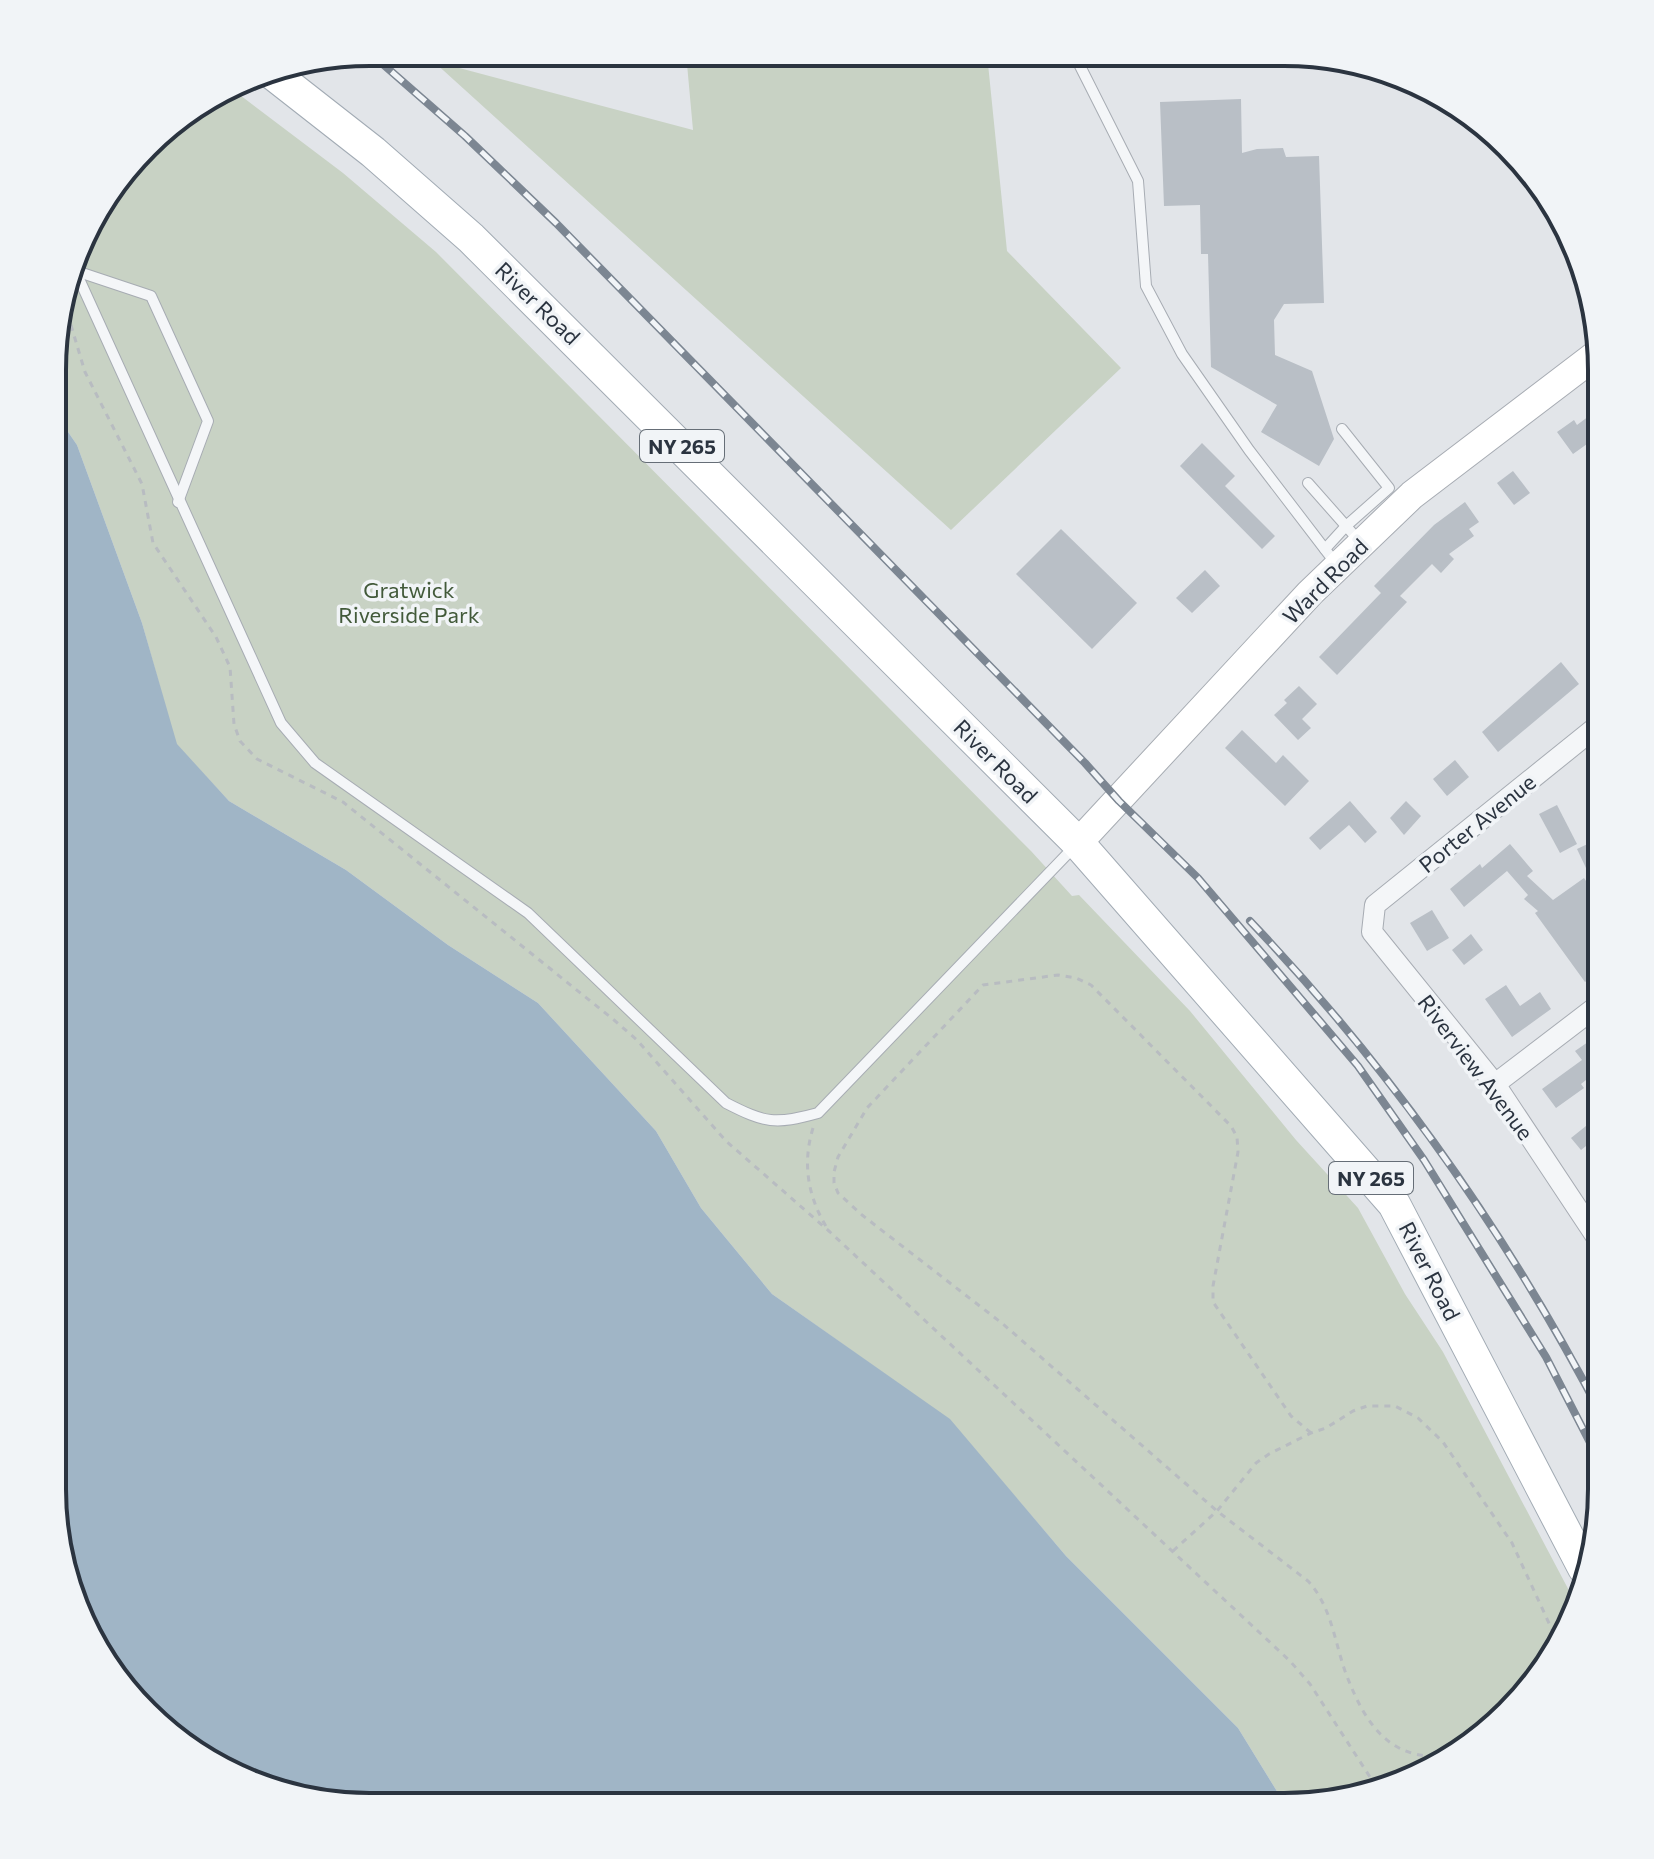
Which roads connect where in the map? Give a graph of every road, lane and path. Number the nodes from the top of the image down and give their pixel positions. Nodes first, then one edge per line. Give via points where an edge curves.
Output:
1 (1080, 66) edge
2 (281, 80) edge
3 (82, 273) edge
4 (79, 281) edge
5 (1588, 361) edge
6 (1342, 429) dead end
7 (1308, 483) dead end
8 (1396, 496) junction
9 (178, 502) junction
10 (1354, 535) junction
11 (1331, 558) junction
12 (1588, 733) edge
13 (1078, 843) junction
14 (1372, 932) joint
15 (1588, 1013) edge
16 (1495, 1084) junction
17 (818, 1113) junction
18 (1588, 1224) edge
19 (830, 1232) dead end
20 (1311, 1433) junction
21 (1217, 1511) junction
22 (1173, 1551) dead end
23 (1580, 1560) edge
24 (1553, 1631) edge
25 (1430, 1755) edge

1 - 11 lane via 1138,181 1146,286 1182,354
2 - 13 main road, River Road / NY 265 via 471,238
3 - 9 lane via 151,296 208,421
4 - 9 lane
5 - 8 main road, Ward Road
6 - 8 lane
7 - 10 lane
8 - 10 main road, Ward Road
9 - 17 lane via 281,723 315,763 528,913 726,1103 758,1119 787,1122
10 - 11 main road, Ward Road
11 - 13 main road, Ward Road
12 - 14 street, Porter Avenue via 1375,905
13 - 17 lane
13 - 23 main road, River Road / NY 265 via 1394,1204
14 - 16 street, Riverview Avenue
15 - 16 street
16 - 18 street, Riverview Avenue
17 - 19 path via 807,1172 817,1211
20 - 21 path via 1256,1463
20 - 21 path via 1291,1416 1213,1302 1238,1152 1231,1126 1091,985 1058,975 983,985 867,1108 838,1157 838,1193 1003,1324
20 - 24 path via 1367,1406 1395,1406 1418,1418 1443,1442 1512,1543
21 - 22 path
21 - 25 path via 1320,1595 1346,1673 1384,1739 1405,1751

